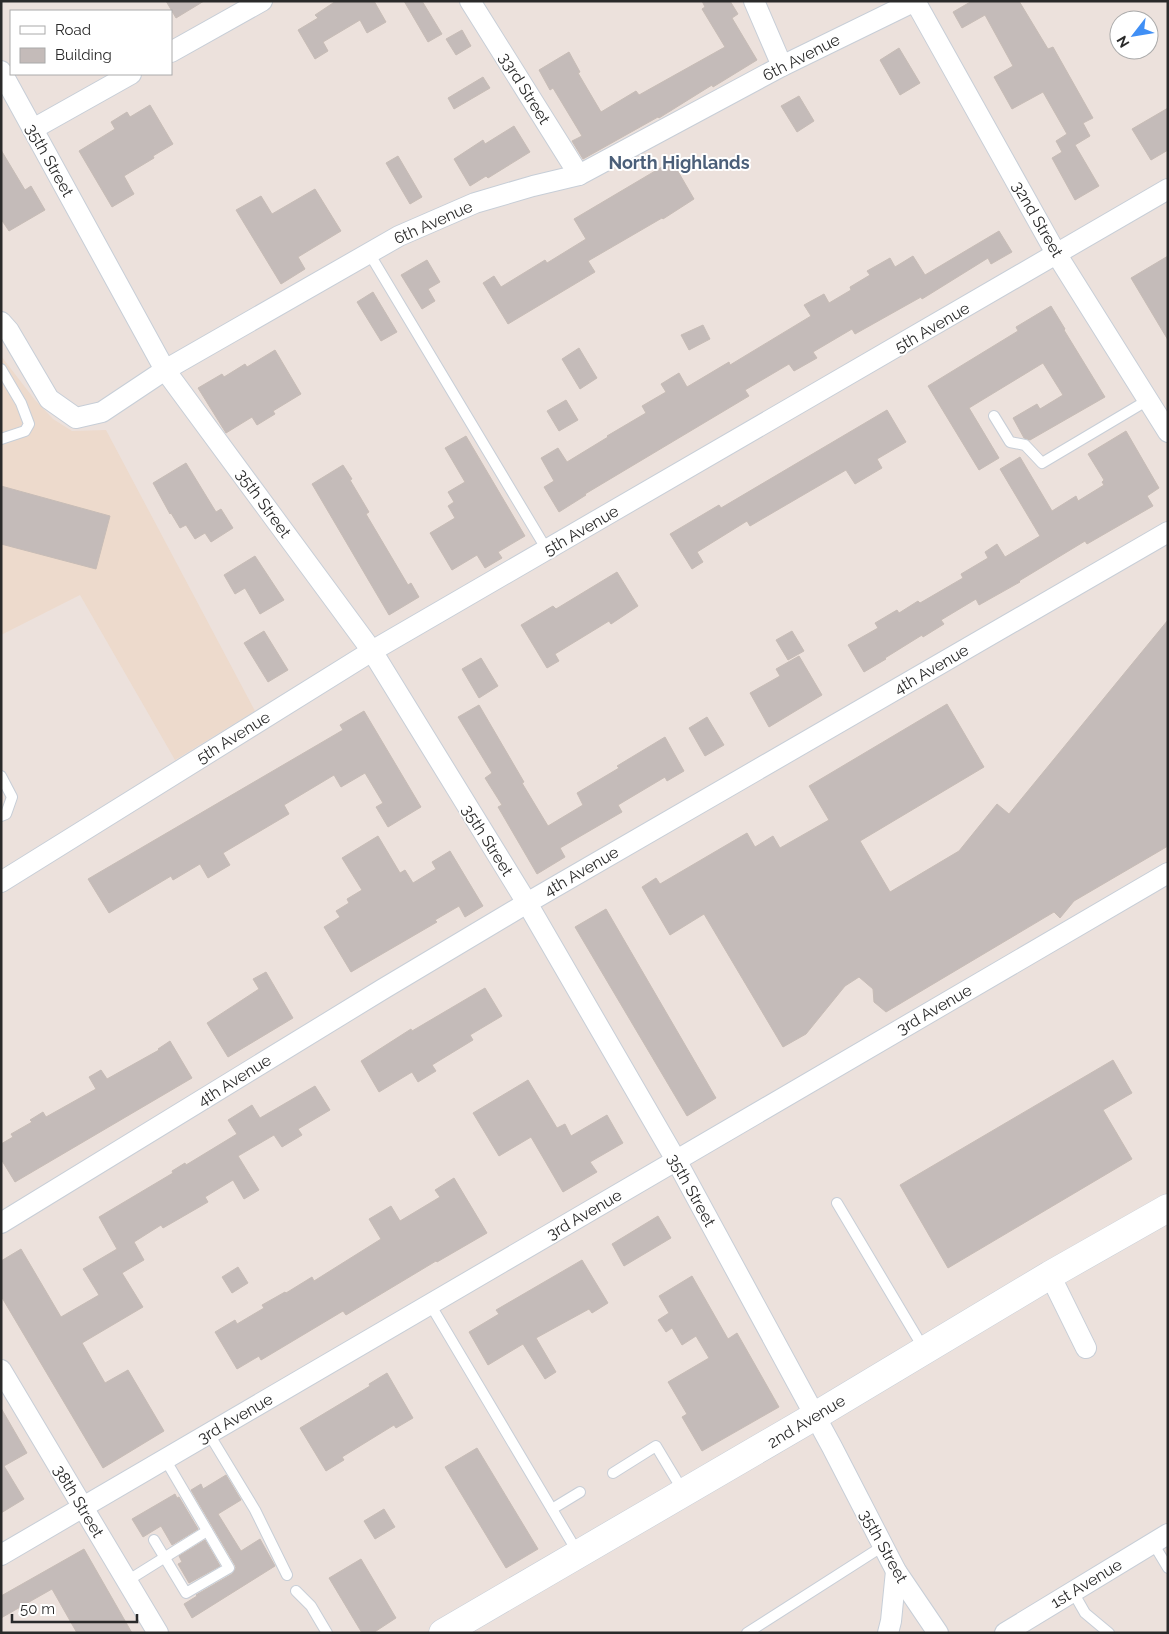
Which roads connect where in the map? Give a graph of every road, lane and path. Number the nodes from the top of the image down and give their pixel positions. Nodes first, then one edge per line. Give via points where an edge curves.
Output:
1 (262, 1) edge
2 (470, 1) edge
3 (754, 1) edge
4 (915, 1) edge
5 (172, 51) edge
6 (782, 66) junction
7 (1, 71) edge
8 (129, 75) edge
9 (33, 129) junction
10 (579, 175) junction
11 (1168, 190) edge
12 (369, 253) junction
13 (1058, 255) junction
14 (4, 329) edge
15 (1, 369) edge
16 (165, 370) junction
17 (1148, 400) junction
18 (994, 416) dead end
19 (1168, 432) edge
20 (1, 438) edge
21 (1168, 532) edge
22 (547, 550) junction
23 (372, 651) junction
24 (1, 776) edge
25 (1, 816) edge
26 (1168, 873) edge
27 (2, 880) edge
28 (527, 903) junction
29 (676, 1160) junction
30 (837, 1203) dead end
31 (1168, 1208) edge
32 (1, 1223) edge
33 (1050, 1275) junction
34 (430, 1304) junction
35 (1086, 1348) dead end
36 (924, 1350) junction
37 (1, 1370) edge
38 (815, 1416) junction
39 (209, 1434) junction
40 (165, 1459) junction
41 (612, 1473) dead end
42 (580, 1492) dead end
43 (684, 1492) junction
44 (83, 1508) junction
45 (552, 1510) junction
46 (207, 1531) junction
47 (1160, 1538) edge
48 (154, 1540) dead end
49 (883, 1546) junction
50 (578, 1554) junction
51 (1, 1555) edge
52 (165, 1558) junction
53 (1168, 1568) edge
54 (896, 1571) junction
55 (287, 1575) dead end
56 (127, 1581) junction
57 (296, 1591) dead end
58 (1073, 1592) junction
59 (444, 1632) edge
60 (158, 1633) edge
61 (327, 1633) edge
62 (747, 1633) edge
63 (888, 1633) edge
64 (938, 1633) edge
65 (1005, 1633) edge
66 (1109, 1633) edge

1 - 5 street
2 - 10 street, 33rd Street
3 - 6 street
4 - 6 street, 6th Avenue
4 - 13 street, 32nd Street
6 - 10 street, 6th Avenue
7 - 9 street, 35th Street
8 - 9 street
9 - 16 street, 35th Street
10 - 12 street, 6th Avenue via 475,202 398,236
11 - 13 street, 5th Avenue
12 - 16 street, 6th Avenue
12 - 22 lane
13 - 17 street, 32nd Street
13 - 22 street, 5th Avenue
14 - 16 street, 6th Avenue via 49,399 76,418 102,412
15 - 20 lane via 29,424 25,431
16 - 23 street, 35th Street
17 - 18 lane via 1042,464 1025,445 1010,442
17 - 19 street, 32nd Street
21 - 28 street, 4th Avenue
22 - 23 street, 5th Avenue
23 - 27 street, 5th Avenue
23 - 28 street, 35th Street
24 - 25 lane via 12,797 6,814
26 - 29 street, 3rd Avenue
28 - 29 street, 35th Street
28 - 32 street, 4th Avenue
29 - 34 street, 3rd Avenue
29 - 38 street, 35th Street
30 - 36 lane
31 - 33 main road, 2nd Avenue
33 - 35 street
33 - 36 main road, 2nd Avenue
34 - 39 street, 3rd Avenue
34 - 45 lane
36 - 38 main road, 2nd Avenue
37 - 44 street, 38th Street
38 - 43 main road, 2nd Avenue
38 - 49 street, 35th Street
39 - 40 street, 3rd Avenue
39 - 55 lane via 255,1510
40 - 44 street, 3rd Avenue
40 - 46 lane
41 - 43 lane via 656,1446
42 - 45 lane
43 - 50 main road, 2nd Avenue
44 - 51 street, 3rd Avenue
44 - 56 street, 38th Street
45 - 50 lane
46 - 52 lane
46 - 52 lane via 229,1568 186,1593
47 - 53 lane
47 - 58 street, 1st Avenue
48 - 52 lane
49 - 54 street, 35th Street
49 - 62 lane
50 - 59 main road, 2nd Avenue
52 - 56 lane
54 - 63 street
54 - 64 street, 35th Street
56 - 60 street, 38th Street
57 - 61 lane via 311,1606
58 - 65 street, 1st Avenue
58 - 66 lane via 1086,1612

